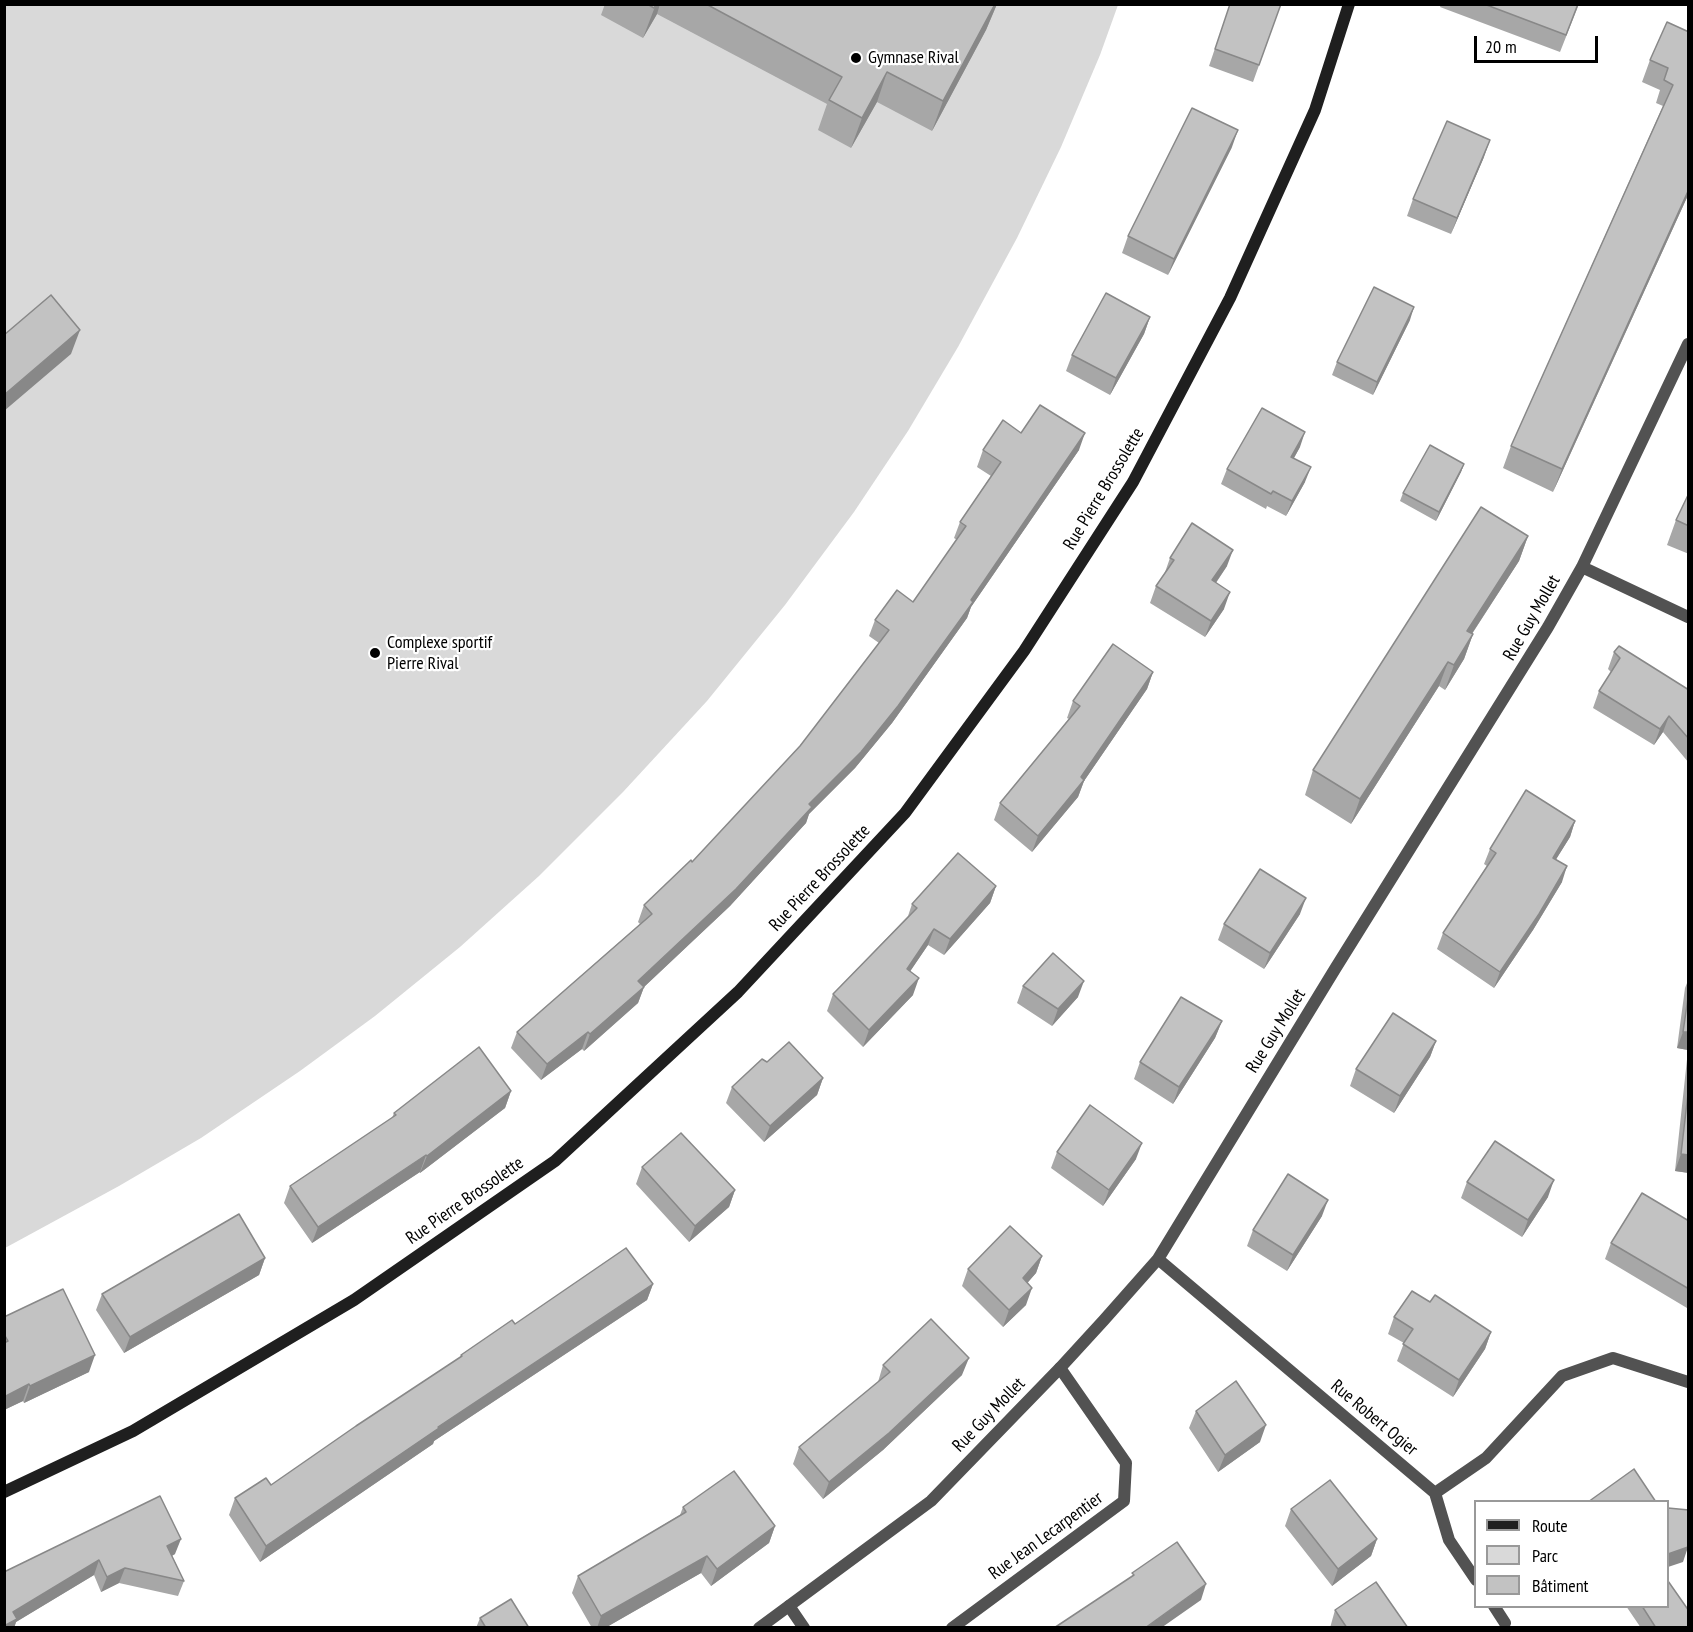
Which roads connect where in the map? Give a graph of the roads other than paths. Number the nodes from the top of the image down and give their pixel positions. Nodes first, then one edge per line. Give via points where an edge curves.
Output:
1 (1349, 4) edge
2 (1689, 344) edge
3 (1582, 567) junction
4 (1689, 617) edge
5 (1158, 1258) junction
6 (1060, 1368) junction
7 (1689, 1382) edge
8 (4, 1492) edge
9 (1435, 1492) junction
10 (1474, 1577) edge
11 (789, 1606) junction
12 (1495, 1608) edge
13 (1505, 1623) dead end
14 (759, 1628) edge
15 (804, 1628) edge
16 (952, 1628) edge

1 - 8 street, Rue Pierre Brossolette via 1315,110 1230,298 1133,482 1024,651 905,813 738,992 555,1161 354,1300 133,1431
2 - 3 street, Rue Guy Mollet
3 - 4 street
3 - 5 street, Rue Guy Mollet
5 - 6 street, Rue Guy Mollet
5 - 9 street, Rue Robert Ogier
6 - 11 street, Rue Guy Mollet via 931,1501
6 - 16 street, Rue Jean Lecarpentier via 1126,1463 1124,1502
7 - 9 street via 1613,1358 1562,1376 1486,1458
9 - 10 street via 1449,1540
11 - 14 street, Rue Guy Mollet
11 - 15 street
12 - 13 street

